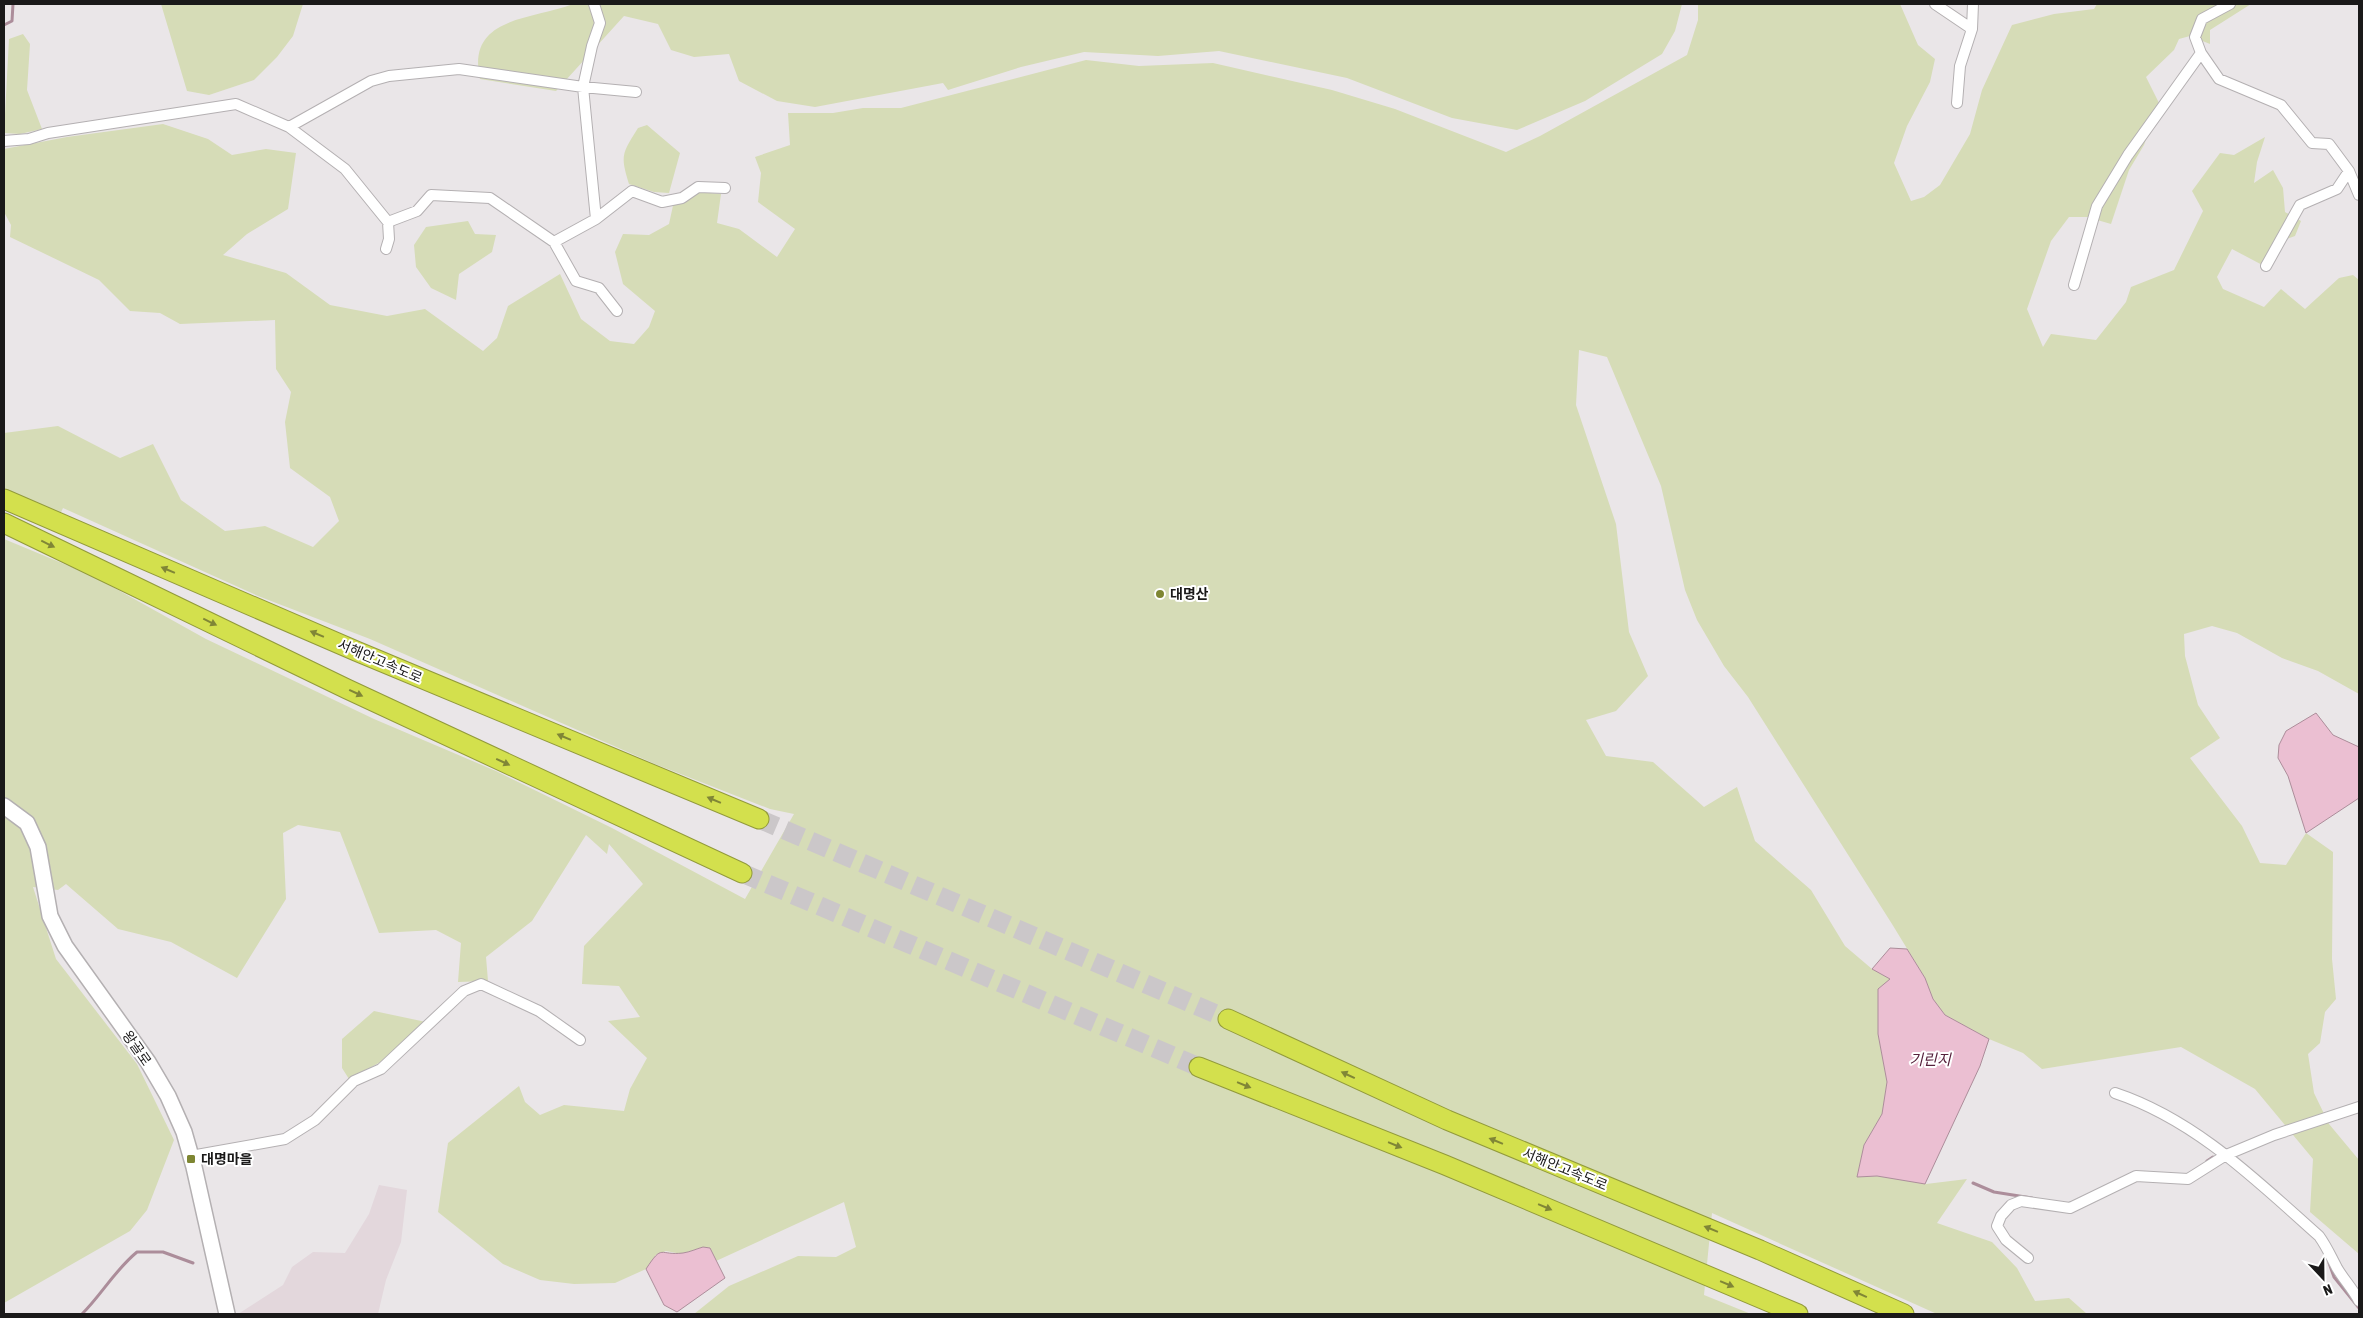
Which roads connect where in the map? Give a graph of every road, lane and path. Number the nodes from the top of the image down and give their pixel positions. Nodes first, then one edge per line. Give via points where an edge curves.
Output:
1 (594, 4) edge
2 (1936, 4) edge
3 (1973, 4) edge
4 (2230, 4) edge
5 (1972, 29) junction
6 (2201, 53) junction
7 (583, 88) junction
8 (636, 92) dead end
9 (1957, 102) dead end
10 (289, 127) junction
11 (4, 141) edge
12 (2349, 171) junction
13 (725, 188) dead end
14 (2359, 195) edge
15 (596, 219) junction
16 (388, 222) junction
17 (554, 242) junction
18 (386, 250) dead end
19 (2266, 266) dead end
20 (2074, 285) dead end
21 (617, 311) dead end
22 (4, 499) edge
23 (4, 523) edge
24 (4, 806) edge
25 (759, 818) tunnel mouth
26 (742, 873) tunnel mouth
27 (1228, 1019) tunnel mouth
28 (580, 1040) dead end
29 (1199, 1067) tunnel mouth
30 (2115, 1093) dead end
31 (2359, 1107) edge
32 (2226, 1155) junction
33 (191, 1156) junction
34 (2028, 1258) dead end
35 (2359, 1301) edge
36 (227, 1314) edge
37 (1798, 1314) edge
38 (1904, 1314) edge

1 - 7 street via 600,23
2 - 5 street
3 - 5 street
4 - 6 street via 2202,19 2195,37
5 - 9 street via 1960,66
6 - 12 street via 2219,79 2281,105 2312,143 2329,144
6 - 20 street via 2128,155 2097,206
7 - 8 street
7 - 10 street via 459,69 389,76 371,81
7 - 15 street
10 - 11 street via 236,104
10 - 16 street via 345,169
12 - 14 street
12 - 19 street via 2337,189 2300,205
13 - 15 street via 698,188 682,198 662,202 632,191
15 - 17 street
16 - 17 street via 416,211 431,195 490,198
16 - 18 street
17 - 21 street via 576,281 599,288
25 -> 22 highway, 서해안고속도로 via 356,651
23 -> 26 highway via 356,693
24 - 33 main road, 왕골로 via 27,823 38,847 50,916 65,946 148,1062 168,1096
38 -> 27 highway, 서해안고속도로 via 1751,1246 1447,1120
28 - 33 street via 539,1011 481,984 464,991 381,1069 354,1082 315,1120 285,1139
29 -> 37 highway via 1445,1165
30 - 32 street via 2143,1103
31 - 32 street via 2274,1135
32 - 34 street via 2188,1179 2136,1176 2070,1208 2021,1201 2011,1205 1997,1226 2006,1240
32 - 35 street via 2319,1236
33 - 36 main road, 왕골로

